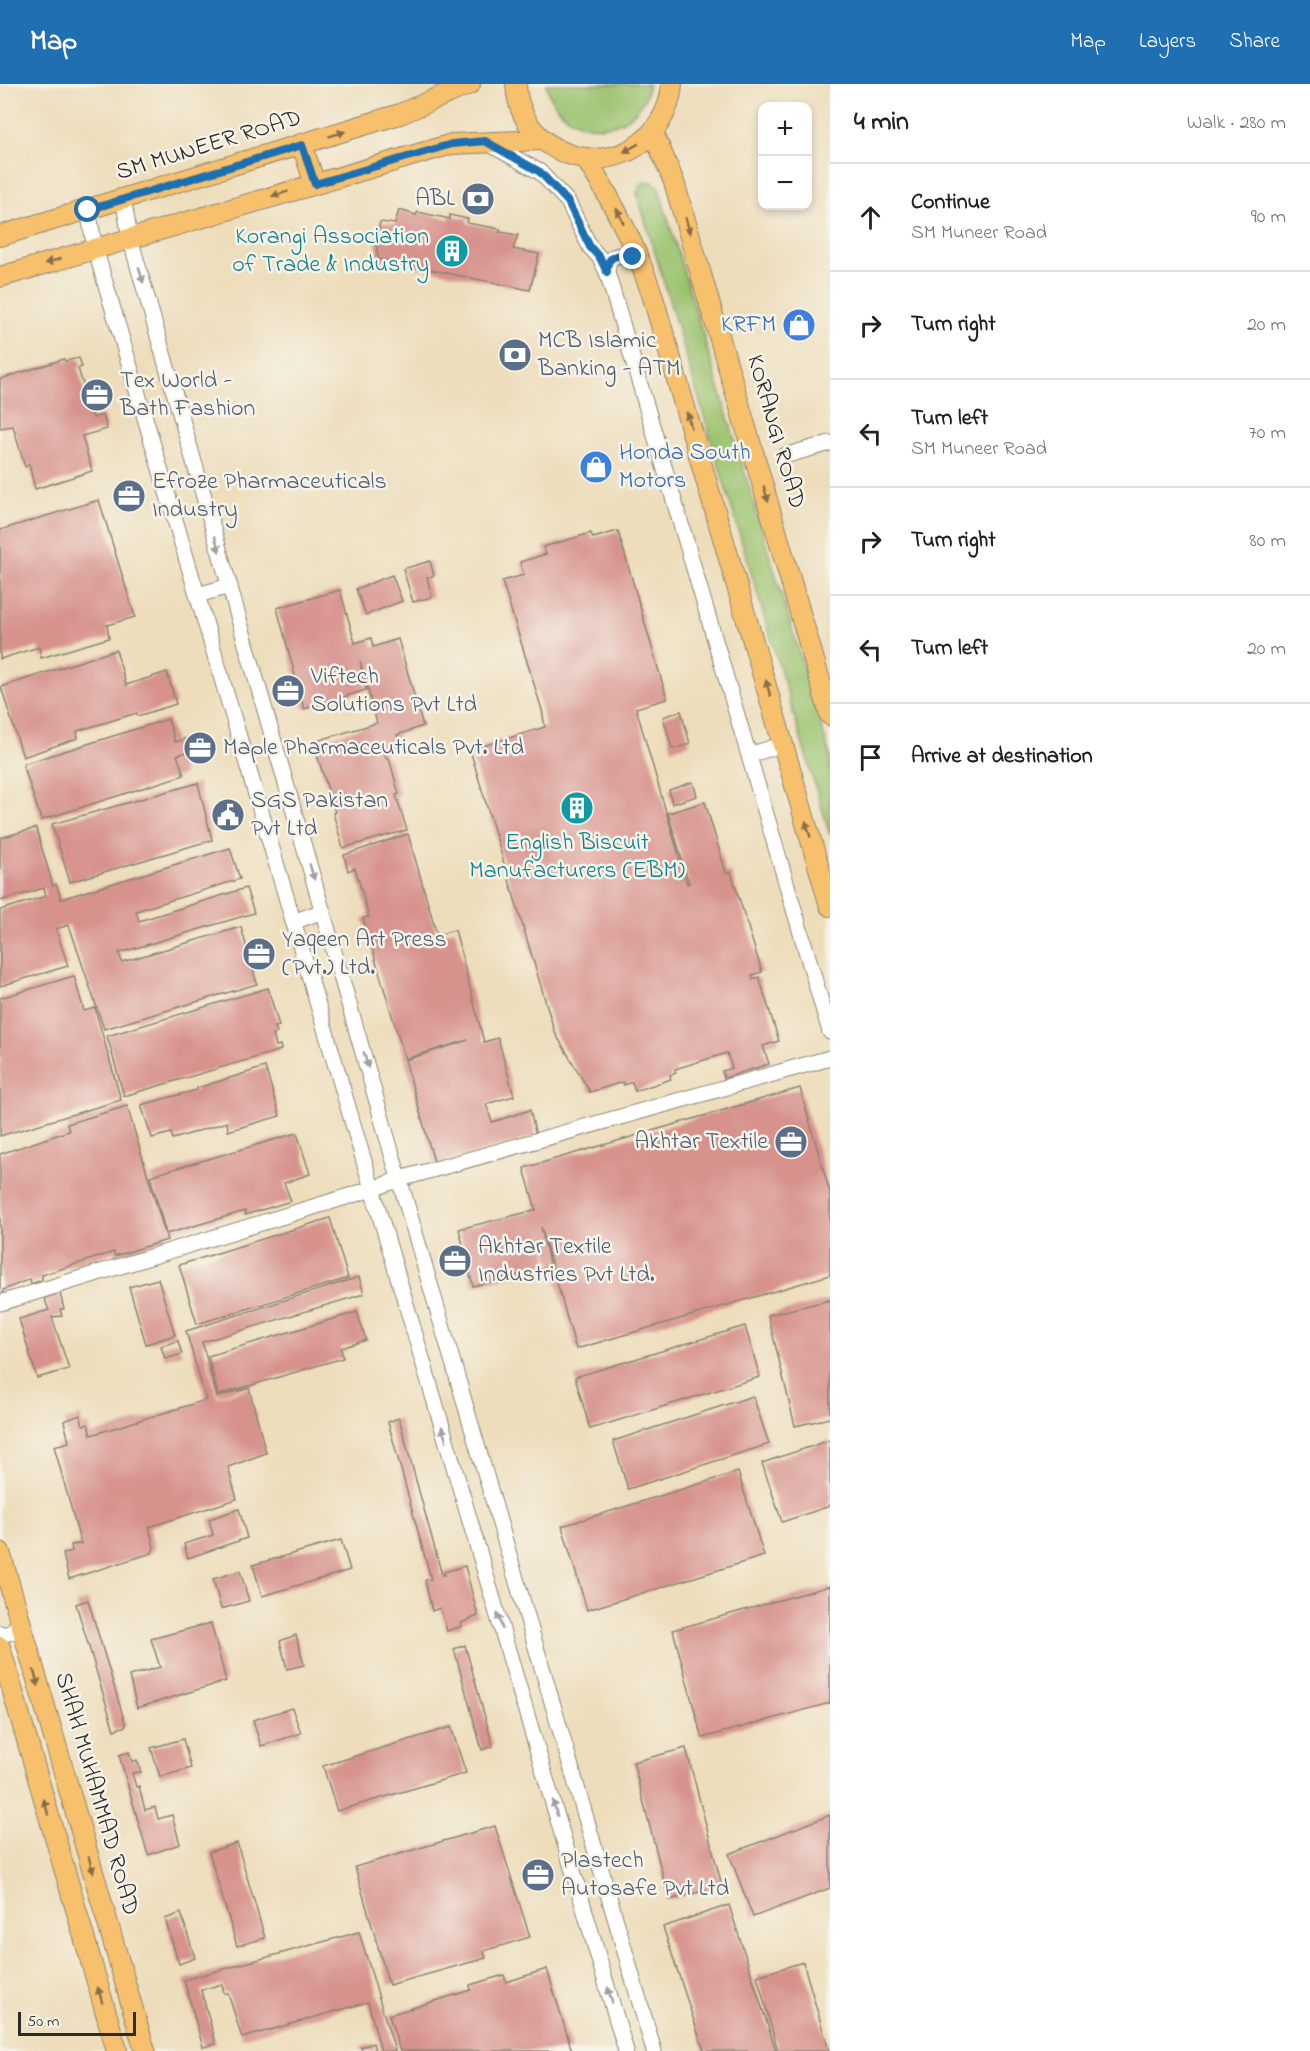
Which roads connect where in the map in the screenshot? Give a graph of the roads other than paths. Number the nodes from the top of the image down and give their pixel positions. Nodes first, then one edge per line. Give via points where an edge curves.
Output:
1 (516, 84) edge
2 (672, 84) edge
3 (468, 86) edge
4 (654, 132) junction
5 (541, 140) junction
6 (485, 141) junction
7 (302, 145) junction
8 (586, 159) junction
9 (315, 184) junction
10 (123, 198) junction
11 (88, 210) junction
12 (0, 236) edge
13 (130, 238) junction
14 (95, 248) junction
15 (641, 261) junction
16 (607, 272) junction
17 (0, 278) edge
18 (830, 444) edge
19 (784, 456) dead end
20 (230, 586) junction
21 (197, 595) junction
22 (830, 715) edge
23 (784, 744) junction
24 (748, 755) junction
25 (830, 906) edge
26 (323, 911) junction
27 (293, 922) junction
28 (830, 1032) edge
29 (830, 1058) edge
30 (400, 1179) junction
31 (372, 1189) junction
32 (0, 1303) edge
33 (0, 1552) edge
34 (3, 1568) edge
35 (19, 1622) junction
36 (0, 1633) edge
37 (0, 1647) edge
38 (117, 2051) edge
39 (145, 2051) edge
40 (626, 2051) edge
41 (654, 2051) edge

1 - 5 main road via 516,97 525,120
2 - 4 main road via 665,113
7 -> 3 main road, SM MUNEER ROAD via 400,114
4 -> 8 main road via 634,148 611,157
4 -> 22 main road, KORANGI ROAD via 674,182
5 - 6 main road
5 - 8 main road via 562,153
6 - 9 main road via 452,144
6 - 16 street via 540,172 568,202
7 - 9 main road
7 - 10 main road, SM MUNEER ROAD
15 -> 8 main road via 613,202
9 -> 13 main road
10 - 11 main road, SM MUNEER ROAD
10 - 13 street
11 - 12 main road, SM MUNEER ROAD
11 - 14 street
13 - 14 main road
13 -> 20 street
14 -> 17 main road
14 - 21 street
15 - 16 street via 618,255 609,260
23 -> 15 main road
16 - 24 street
18 - 19 street
20 - 21 street
20 -> 26 street
21 - 27 street
23 - 24 street
25 -> 23 main road
24 - 28 street
26 - 27 street
26 -> 30 street
27 - 31 street
29 - 30 street
30 - 31 street
30 - 41 street
31 - 32 street
40 -> 31 street
33 - 34 main road, SHAH MUHAMMAD ROAD
34 - 35 main road, SHAH MUHAMMAD ROAD
35 - 36 street via 12,1632
35 -> 39 main road, SHAH MUHAMMAD ROAD
38 -> 37 main road

